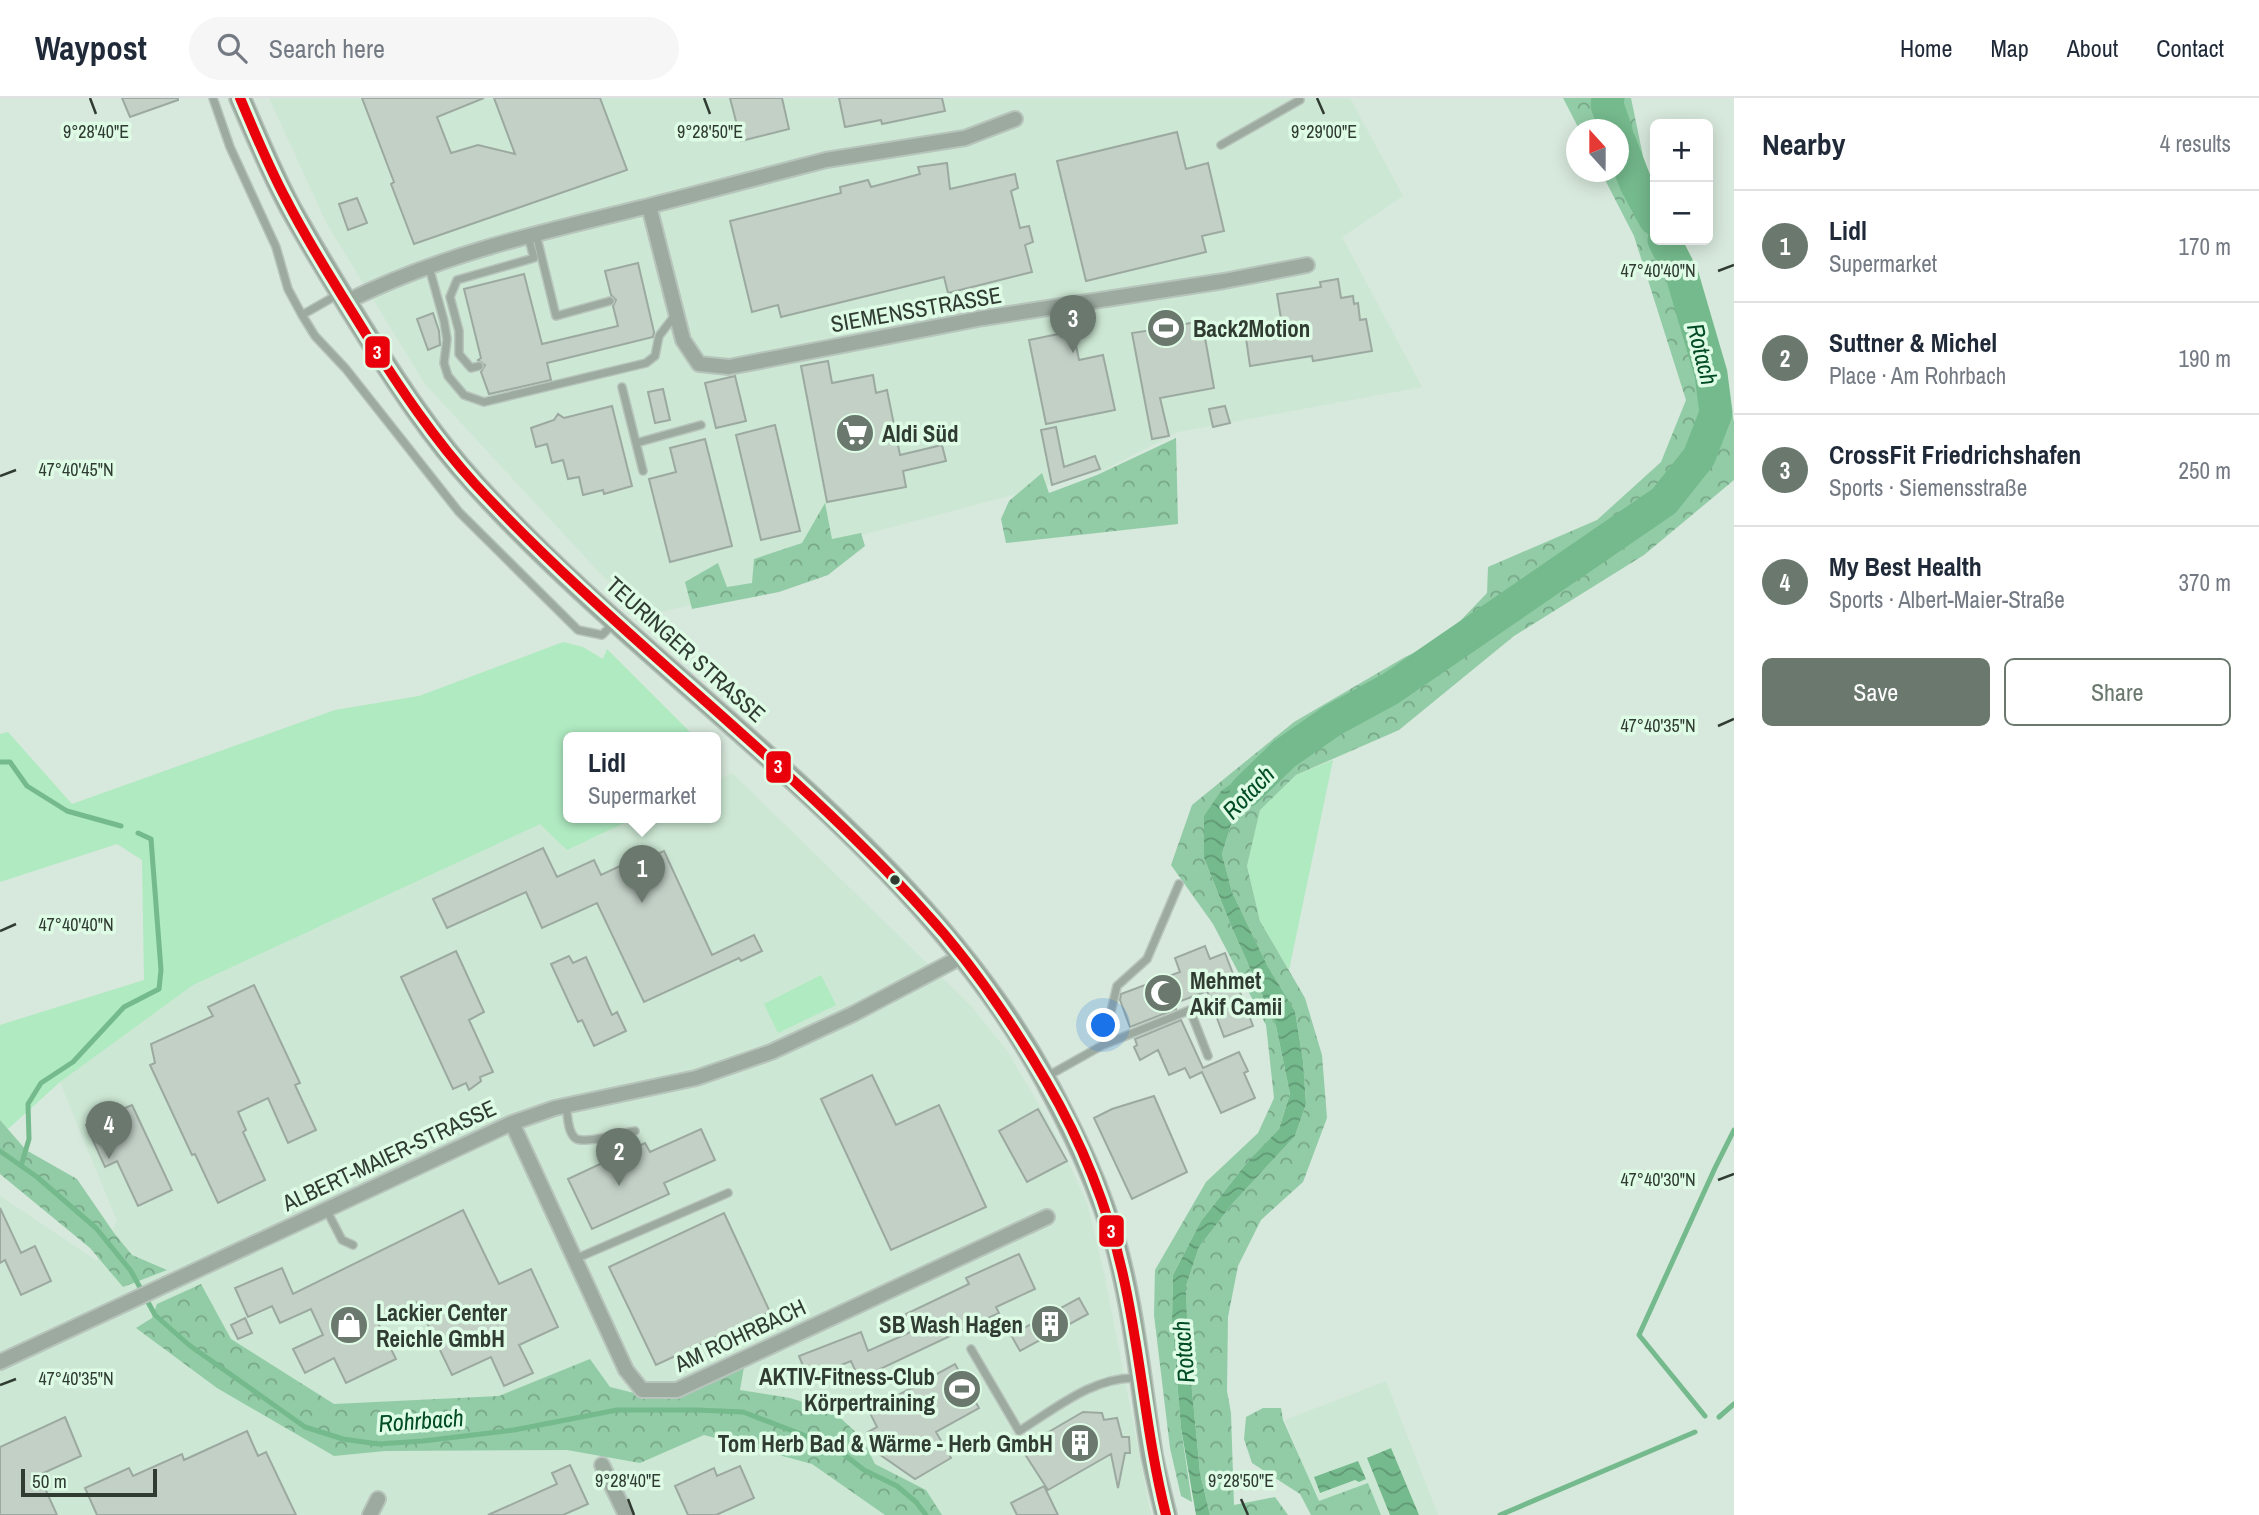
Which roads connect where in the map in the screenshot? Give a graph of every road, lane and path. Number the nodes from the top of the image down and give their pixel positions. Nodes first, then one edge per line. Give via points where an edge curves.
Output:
1 (213, 98) edge
2 (240, 98) edge
3 (1299, 98) edge
4 (1015, 119) dead end
5 (1221, 145) dead end
6 (649, 206) junction
7 (532, 235) junction
8 (1307, 265) dead end
9 (429, 267) junction
10 (344, 298) junction
11 (610, 301) dead end
12 (676, 314) junction
13 (302, 315) junction
14 (479, 366) dead end
15 (622, 387) dead end
16 (701, 425) dead end
17 (636, 443) junction
18 (643, 471) dead end
19 (616, 622) junction
20 (1179, 884) dead end
21 (963, 957) junction
22 (1103, 1045) junction
23 (1208, 1056) dead end
24 (1044, 1078) junction
25 (566, 1106) junction
26 (512, 1122) junction
27 (635, 1131) dead end
28 (728, 1193) dead end
29 (326, 1209) junction
30 (1047, 1217) dead end
31 (353, 1245) dead end
32 (575, 1259) junction
33 (971, 1349) dead end
34 (0, 1362) edge
35 (1142, 1378) junction
36 (602, 1465) dead end
37 (378, 1499) dead end
38 (370, 1515) edge
39 (626, 1515) edge
40 (1166, 1515) edge

1 - 13 lane
2 - 10 street, TEURINGER STRASSE via 290,206
3 - 5 lane
4 - 6 street via 965,138 826,160
6 - 7 street
6 - 12 street, SIEMENSSTRASSE
7 - 9 street
7 - 11 lane via 556,316
7 - 14 lane via 534,258 457,280 450,297 459,331 459,354 471,368
8 - 12 street, SIEMENSSTRASSE via 983,318 729,367 699,364 683,340
9 - 10 street
9 - 12 lane via 444,321 448,376 464,395 484,402 646,363
10 - 13 lane
10 - 19 street, TEURINGER STRASSE via 403,394 473,482
13 - 19 lane via 459,512 578,630 602,635
15 - 17 lane
16 - 17 lane
17 - 18 lane
19 - 21 street, TEURINGER STRASSE via 881,864
20 - 22 lane via 1147,959 1117,986
21 - 24 street, TEURINGER STRASSE
21 - 25 street, ALBERT-MAIER-STRASSE via 771,1052 696,1078
22 - 23 lane via 1190,1010
22 - 24 lane
24 - 35 street, TEURINGER STRASSE via 1095,1178 1129,1297
25 - 26 street, ALBERT-MAIER-STRASSE
25 - 27 lane via 575,1138 584,1141
26 - 29 street, ALBERT-MAIER-STRASSE
26 - 32 street, AM ROHRBACH
28 - 32 lane
29 - 31 lane via 342,1240
29 - 34 street, ALBERT-MAIER-STRASSE
30 - 32 street, AM ROHRBACH via 677,1390 642,1390 626,1370
33 - 35 lane via 1019,1431 1090,1387 1125,1377
35 - 40 street, TEURINGER STRASSE
36 - 39 street
37 - 38 street

